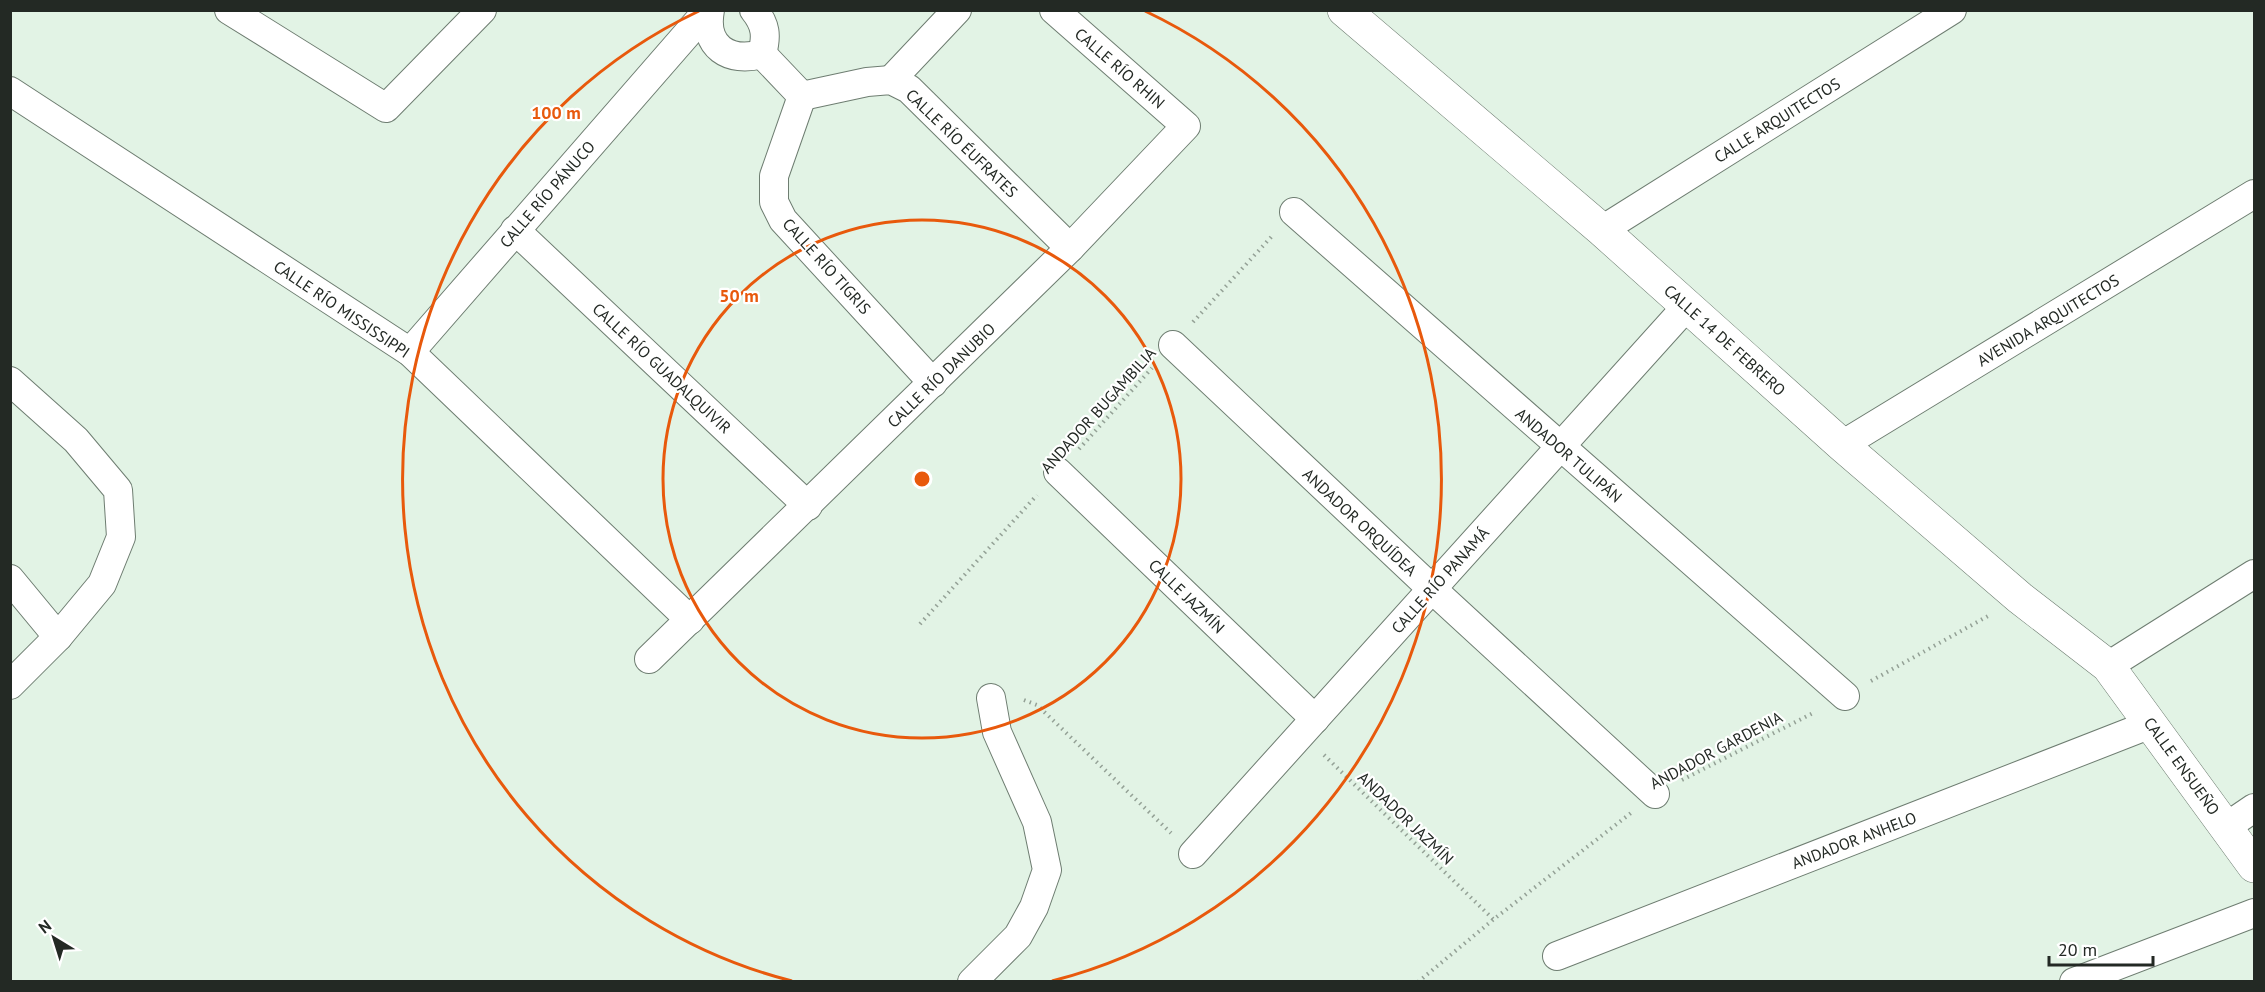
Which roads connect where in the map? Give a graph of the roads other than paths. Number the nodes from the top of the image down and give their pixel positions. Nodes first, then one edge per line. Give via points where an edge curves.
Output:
1 (229, 10) edge
2 (482, 10) edge
3 (709, 10) edge
4 (754, 10) edge
5 (957, 10) edge
6 (1054, 10) edge
7 (1344, 10) edge
8 (1952, 10) edge
9 (762, 54) junction
10 (891, 80) junction
11 (10, 92) edge
12 (802, 96) junction
13 (1186, 126) joint
14 (2254, 194) edge
15 (1294, 212) road end
16 (515, 230) junction
17 (1602, 230) junction
18 (1070, 248) junction
19 (1687, 306) junction
20 (1173, 345) road end
21 (410, 352) junction
22 (10, 381) edge
23 (933, 383) junction
24 (1842, 445) junction
25 (1560, 448) junction
26 (1058, 472) road end
27 (808, 506) junction
28 (2254, 574) edge
29 (10, 579) edge
30 (1432, 589) junction
31 (690, 620) junction
32 (58, 636) junction
33 (649, 659) dead end
34 (2108, 666) junction
35 (10, 685) edge
36 (1845, 696) road end
37 (991, 698) road end
38 (2151, 724) junction
39 (1309, 726) junction
40 (1655, 794) road end
41 (2254, 808) edge
42 (2226, 827) junction
43 (1193, 854) road end
44 (2254, 866) edge
45 (2254, 913) edge
46 (1557, 956) dead end
47 (972, 981) edge
48 (2074, 981) edge

1 - 2 street via 386,108
3 - 9 street via 711,36 720,48 732,56
3 - 16 street, CALLE RÍO PÁNUCO
4 - 9 street via 764,23 766,39
5 - 10 street
6 - 13 street, CALLE RÍO RHIN
7 - 17 street, CALLE 14 DE FEBRERO
8 - 17 street, CALLE ARQUITECTOS
9 - 12 street
10 - 12 street, CALLE RÍO ÉUFRATES
10 - 18 street, CALLE RÍO ÉUFRATES via 909,89
11 - 21 street, CALLE RÍO MISSISSIPPI
12 - 23 street, CALLE RÍO TIGRIS via 774,176 774,202 783,220
13 - 18 street, CALLE RÍO DANUBIO
14 - 24 street, AVENIDA ARQUITECTOS
15 - 25 street, ANDADOR TULIPÁN
16 - 21 street, CALLE RÍO PÁNUCO
16 - 27 street, CALLE RÍO GUADALQUIVIR
17 - 19 street, CALLE 14 DE FEBRERO
18 - 23 street, CALLE RÍO DANUBIO
19 - 24 street, CALLE 14 DE FEBRERO
19 - 25 street, CALLE RÍO PANAMÁ
20 - 30 street, ANDADOR ORQUÍDEA
21 - 31 street, CALLE RÍO MISSISSIPPI
22 - 32 street via 76,440 118,490 121,537 102,584
23 - 27 street, CALLE RÍO DANUBIO
24 - 34 street, CALLE 14 DE FEBRERO via 2020,598
25 - 30 street, CALLE RÍO PANAMÁ
25 - 36 street, ANDADOR TULIPÁN
26 - 39 street, CALLE JAZMÍN
27 - 31 street, CALLE RÍO DANUBIO
28 - 34 street
29 - 32 street
30 - 39 street, CALLE RÍO PANAMÁ
30 - 40 street, ANDADOR ORQUÍDEA
31 - 33 street, CALLE RÍO DANUBIO
32 - 35 street
34 - 38 street, CALLE ENSUEÑO
37 - 47 street via 997,732 1037,822 1047,870 1034,907 1017,936
38 - 42 street, CALLE ENSUEÑO
38 - 46 street, ANDADOR ANHELO
39 - 43 street, CALLE RÍO PANAMÁ
41 - 42 street
42 - 44 street, CALLE ENSUEÑO
45 - 48 street

